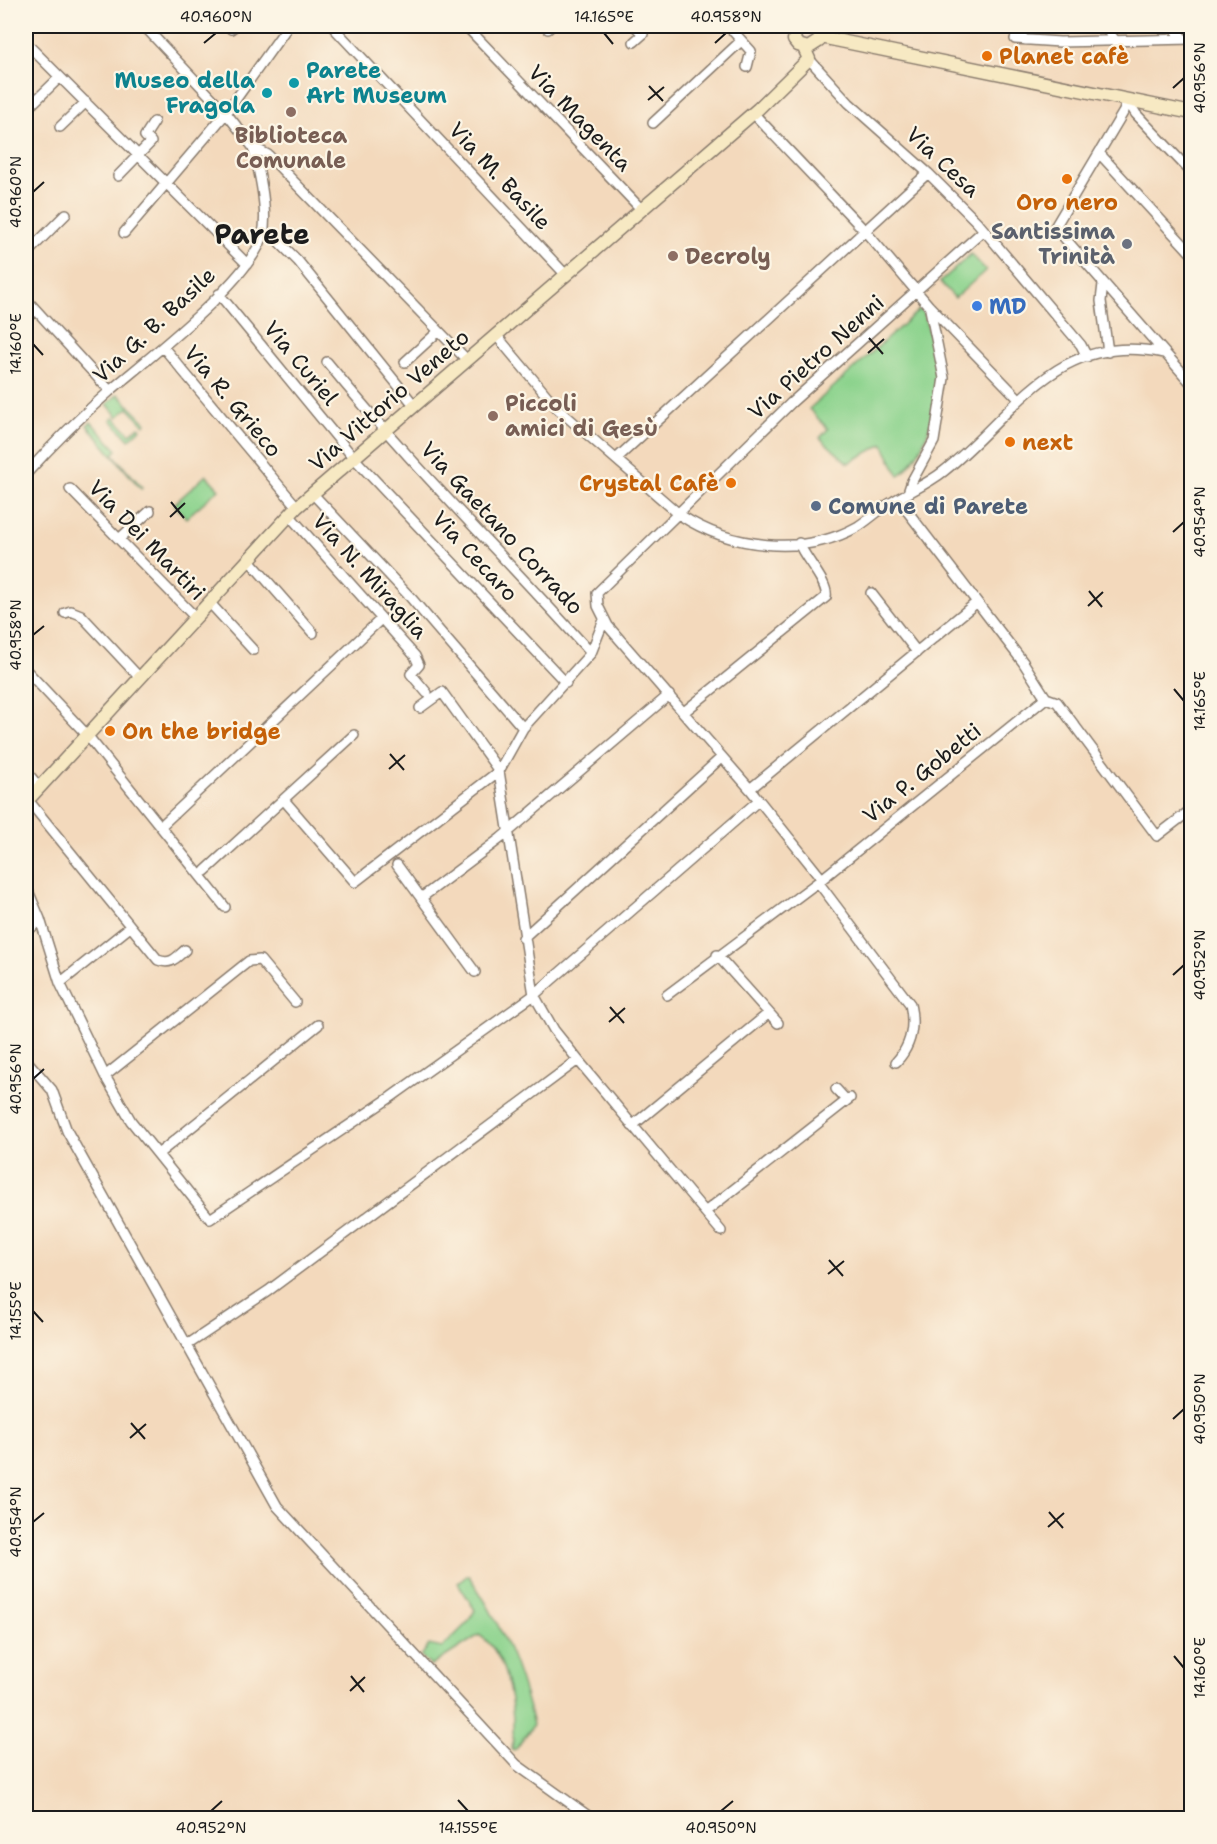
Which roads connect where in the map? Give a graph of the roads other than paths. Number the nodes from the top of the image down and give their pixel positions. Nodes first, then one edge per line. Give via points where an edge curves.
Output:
1 (147, 26) edge
2 (288, 26) edge
3 (332, 26) edge
4 (466, 26) edge
5 (635, 26) edge
6 (735, 26) edge
7 (793, 26) edge
8 (1013, 26) edge
9 (1104, 26) edge
10 (1173, 26) edge
11 (820, 31) edge
12 (1114, 39) junction
13 (1187, 39) edge
14 (741, 41) junction
15 (634, 42) dead end
16 (26, 43) edge
17 (806, 54) junction
18 (747, 67) dead end
19 (60, 77) junction
20 (1127, 100) junction
21 (86, 102) junction
22 (26, 110) edge
23 (226, 113) junction
24 (753, 113) junction
25 (1191, 113) edge
26 (154, 122) dead end
27 (653, 123) dead end
28 (60, 127) dead end
29 (254, 147) junction
30 (1100, 153) junction
31 (140, 156) junction
32 (1191, 172) edge
33 (928, 173) junction
34 (118, 176) dead end
35 (166, 183) junction
36 (642, 210) junction
37 (66, 214) dead end
38 (865, 231) junction
39 (983, 231) junction
40 (263, 232) junction
41 (124, 233) dead end
42 (26, 254) edge
43 (1191, 254) edge
44 (247, 264) junction
45 (566, 275) junction
46 (1103, 284) junction
47 (918, 291) junction
48 (219, 294) junction
49 (26, 299) edge
50 (929, 306) junction
51 (35, 310) junction
52 (26, 319) edge
53 (439, 331) junction
54 (496, 335) junction
55 (163, 347) junction
56 (1108, 352) junction
57 (1164, 353) junction
58 (1087, 357) junction
59 (467, 360) junction
60 (327, 362) dead end
61 (405, 362) dead end
62 (1191, 384) edge
63 (110, 391) junction
64 (1019, 399) junction
65 (412, 403) junction
66 (383, 431) junction
67 (353, 457) junction
68 (616, 459) junction
69 (26, 474) edge
70 (70, 489) dead end
71 (312, 493) junction
72 (908, 493) junction
73 (897, 499) junction
74 (150, 511) dead end
75 (293, 511) junction
76 (680, 514) junction
77 (119, 539) junction
78 (799, 543) junction
79 (249, 560) junction
80 (871, 593) dead end
81 (209, 602) junction
82 (976, 603) junction
83 (65, 613) dead end
84 (195, 617) junction
85 (381, 620) junction
86 (604, 620) junction
87 (313, 633) dead end
88 (252, 650) dead end
89 (917, 652) junction
90 (591, 653) junction
91 (26, 670) edge
92 (140, 678) junction
93 (566, 683) junction
94 (427, 693) dead end
95 (669, 696) junction
96 (1046, 698) junction
97 (420, 708) dead end
98 (684, 712) junction
99 (523, 728) junction
100 (87, 735) junction
101 (354, 735) dead end
102 (722, 757) junction
103 (26, 771) edge
104 (499, 771) junction
105 (39, 788) junction
106 (750, 789) junction
107 (284, 800) junction
108 (27, 801) edge
109 (758, 801) junction
110 (1191, 809) edge
111 (161, 826) junction
112 (507, 833) junction
113 (397, 865) dead end
114 (206, 871) dead end
115 (820, 880) junction
116 (26, 886) edge
117 (421, 898) junction
118 (225, 907) dead end
119 (40, 919) junction
120 (130, 927) junction
121 (26, 933) edge
122 (523, 938) junction
123 (185, 950) dead end
124 (717, 955) junction
125 (475, 972) dead end
126 (60, 983) junction
127 (534, 995) junction
128 (667, 995) dead end
129 (295, 1002) dead end
130 (769, 1013) junction
131 (778, 1023) dead end
132 (318, 1025) dead end
133 (578, 1060) junction
134 (896, 1062) dead end
135 (27, 1065) edge
136 (105, 1076) junction
137 (836, 1089) dead end
138 (632, 1126) junction
139 (158, 1154) junction
140 (705, 1212) junction
141 (722, 1231) dead end
142 (187, 1345) junction
143 (591, 1818) edge

1 - 23 street
2 - 23 street
3 - 45 street, Via M. Basile
4 - 36 street, Via Magenta
5 - 15 street via 643,34
6 - 14 street via 731,29
7 - 17 street via 794,40
8 - 12 street via 1020,39
9 - 12 street
10 - 13 street
11 - 17 street, Via Vittorio Veneto via 816,45
11 - 20 street
12 - 13 street
14 - 18 street via 751,51
14 - 27 street
16 - 19 street
17 - 24 street, Via Vittorio Veneto
17 - 33 street, Via Cesa via 849,103
19 - 21 street
19 - 22 street
20 - 25 street
20 - 30 street
20 - 32 street
21 - 28 street
21 - 31 street
23 - 29 street
23 - 35 street
24 - 36 street, Via Vittorio Veneto
24 - 38 street
26 - 31 street via 145,136 151,142
29 - 40 street, Via G. B. Basile
29 - 53 street via 275,163
30 - 43 street
30 - 46 street via 1055,227
31 - 34 street
31 - 35 street
33 - 38 street
33 - 39 street, Via Cesa
35 - 41 street
35 - 44 street
36 - 45 street, Via Vittorio Veneto
37 - 42 street
38 - 47 street
38 - 68 street
39 - 47 street, Via Pietro Nenni
39 - 58 street, Via Cesa via 1082,345
40 - 44 street, Via G. B. Basile
40 - 65 street via 298,261
44 - 48 street, Via G. B. Basile
45 - 54 street, Via Vittorio Veneto
46 - 56 street via 1101,301
46 - 57 street
47 - 50 street
47 - 76 street, Via Pietro Nenni via 791,404
48 - 55 street, Via G. B. Basile
48 - 67 street, Via Curiel
49 - 51 street
50 - 64 street
50 - 72 street via 944,378 934,441
51 - 52 street
51 - 63 street
53 - 59 street
53 - 61 street
54 - 59 street, Via Vittorio Veneto
54 - 68 street via 557,408
55 - 63 street, Via G. B. Basile
55 - 75 street, Via R. Grieco
56 - 57 street
56 - 58 street
57 - 62 street
58 - 64 street via 1048,375
59 - 65 street, Via Vittorio Veneto
60 - 66 street, Via Gaetano Corrado
63 - 69 street, Via G. B. Basile
64 - 72 street via 945,471
65 - 66 street, Via Vittorio Veneto
66 - 67 street, Via Vittorio Veneto
66 - 90 street, Via Gaetano Corrado
67 - 71 street, Via Vittorio Veneto
67 - 93 street, Via Cecaro
68 - 76 street
70 - 77 street, Via Dei Martiri
71 - 75 street, Via Vittorio Veneto
71 - 99 street via 411,598
72 - 73 street
73 - 78 street via 855,528
73 - 82 street
74 - 77 street
75 - 79 street, Via Vittorio Veneto
75 - 85 street, Via N. Miraglia
76 - 78 street via 697,526 739,540 770,546
76 - 86 street, Via Pietro Nenni via 597,593
77 - 84 street, Via Dei Martiri
78 - 98 street via 825,585 826,597
79 - 81 street, Via Vittorio Veneto
79 - 87 street
80 - 89 street
81 - 84 street, Via Vittorio Veneto
81 - 88 street
82 - 89 street
82 - 96 street
83 - 92 street via 81,615
84 - 92 street, Via Vittorio Veneto
85 - 94 street, Via N. Miraglia via 415,656 419,666 411,674
85 - 111 street
86 - 90 street
86 - 95 street
89 - 106 street
90 - 93 street
91 - 100 street
92 - 100 street, Via Vittorio Veneto
93 - 99 street
95 - 98 street
95 - 112 street
96 - 110 street via 1057,702 1157,836
96 - 115 street, Via P. Gobetti
97 - 104 street via 442,692
98 - 102 street
99 - 104 street
100 - 105 street, Via Vittorio Veneto
100 - 111 street
101 - 107 street
102 - 106 street
102 - 122 street
103 - 105 street
104 - 107 street via 355,882
104 - 112 street
105 - 108 street, Via Vittorio Veneto
106 - 109 street
107 - 114 street
108 - 120 street
109 - 115 street
109 - 127 street
111 - 118 street
112 - 117 street
112 - 122 street
113 - 117 street
115 - 124 street, Via P. Gobetti
115 - 134 street via 910,1004 910,1040
116 - 119 street
117 - 125 street
119 - 121 street
119 - 126 street
120 - 123 street via 158,960 172,961
120 - 126 street
122 - 127 street
124 - 128 street, Via P. Gobetti
124 - 130 street
126 - 136 street
127 - 133 street via 554,1030
127 - 139 street via 210,1219
129 - 136 street via 261,960 249,961
130 - 131 street
130 - 138 street
132 - 139 street
133 - 138 street
133 - 142 street via 268,1291
135 - 142 street via 52,1090 67,1131
136 - 139 street via 131,1120
137 - 140 street via 848,1099
138 - 140 street
140 - 141 street
142 - 143 street via 277,1506 517,1765

